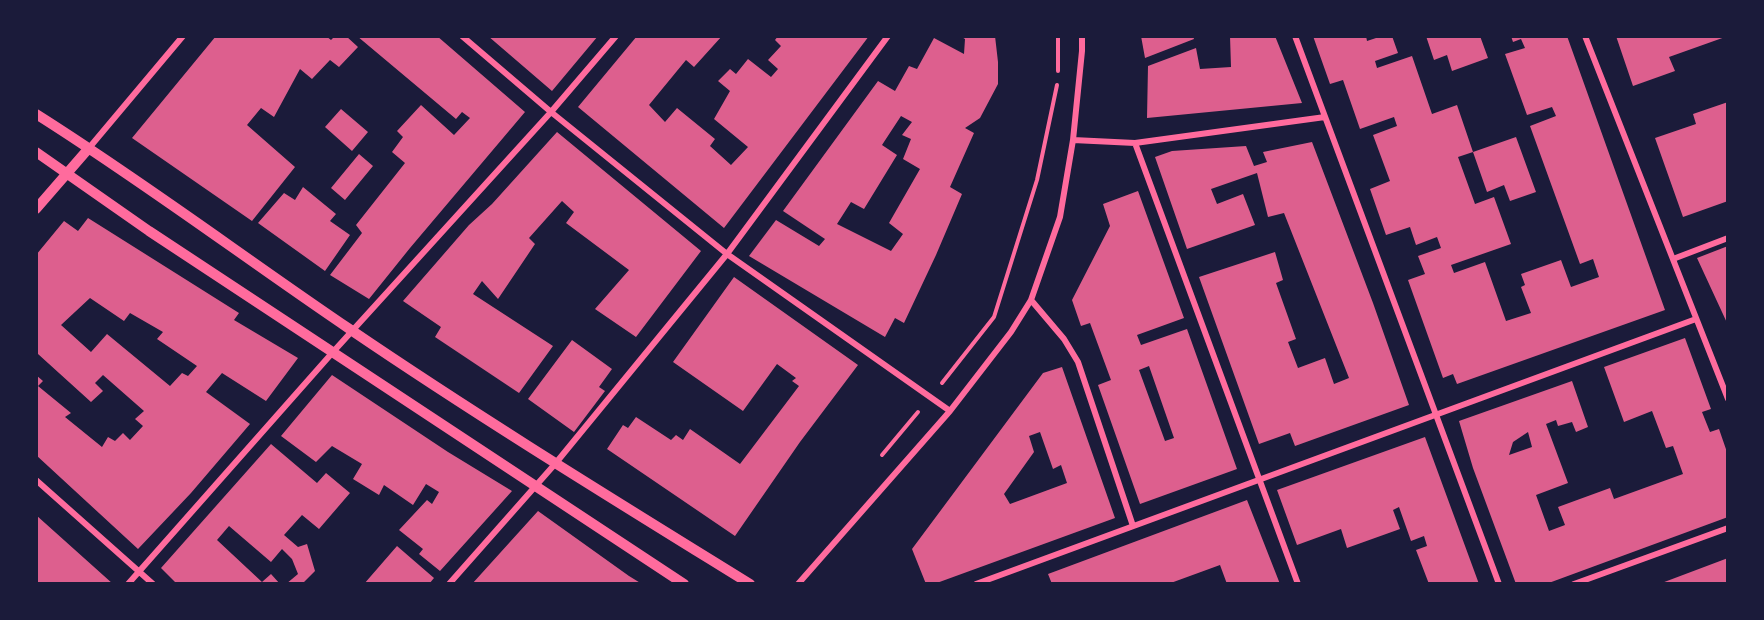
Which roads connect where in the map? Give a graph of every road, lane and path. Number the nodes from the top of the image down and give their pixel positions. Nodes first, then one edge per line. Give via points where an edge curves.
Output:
1 (183, 36) edge
2 (462, 36) edge
3 (616, 36) edge
4 (888, 36) edge
5 (1058, 36) edge
6 (1082, 36) edge
7 (1295, 36) edge
8 (1585, 36) edge
9 (551, 112) junction
10 (36, 114) edge
11 (1325, 117) junction
12 (1073, 140) junction
13 (1135, 142) junction
14 (89, 148) junction
15 (36, 152) edge
16 (67, 173) junction
17 (36, 209) edge
18 (1728, 238) edge
19 (727, 254) junction
20 (1673, 259) junction
21 (1031, 300) junction
22 (1696, 319) junction
23 (352, 331) junction
24 (333, 352) junction
25 (931, 397) junction
26 (1728, 399) edge
27 (950, 411) junction
28 (1436, 414) junction
29 (881, 456) dead end
30 (555, 464) junction
31 (36, 480) edge
32 (1259, 480) junction
33 (536, 486) junction
34 (1133, 526) junction
35 (1728, 528) edge
36 (139, 571) junction
37 (128, 584) edge
38 (153, 584) edge
39 (449, 584) edge
40 (684, 584) edge
41 (750, 584) edge
42 (798, 584) edge
43 (976, 584) edge
44 (1298, 584) edge
45 (1499, 584) edge
46 (1574, 584) edge

1 - 14 street
2 - 9 street
3 - 9 street
4 - 19 street
5 - 25 path via 1058,78 1037,180 994,317
6 - 12 street
7 - 11 street
8 - 20 street
9 - 19 street
9 - 23 street
10 - 14 street
11 - 13 street
11 - 28 street
12 - 13 street
12 - 21 street via 1060,217
13 - 32 street
14 - 16 street
14 - 23 street
15 - 16 street
16 - 17 street
16 - 24 street
18 - 20 street
19 - 25 street
19 - 30 street
20 - 22 street
21 - 27 street
21 - 34 street via 1078,362
22 - 26 street
22 - 28 street
23 - 24 street
23 - 30 street
24 - 33 street
24 - 36 street
25 - 27 street
25 - 29 path
27 - 42 street
28 - 32 street
28 - 45 street
30 - 33 street
30 - 41 street
31 - 36 street
32 - 34 street
32 - 44 street
33 - 39 street
33 - 40 street
34 - 43 street
35 - 46 street
36 - 37 street
36 - 38 street

